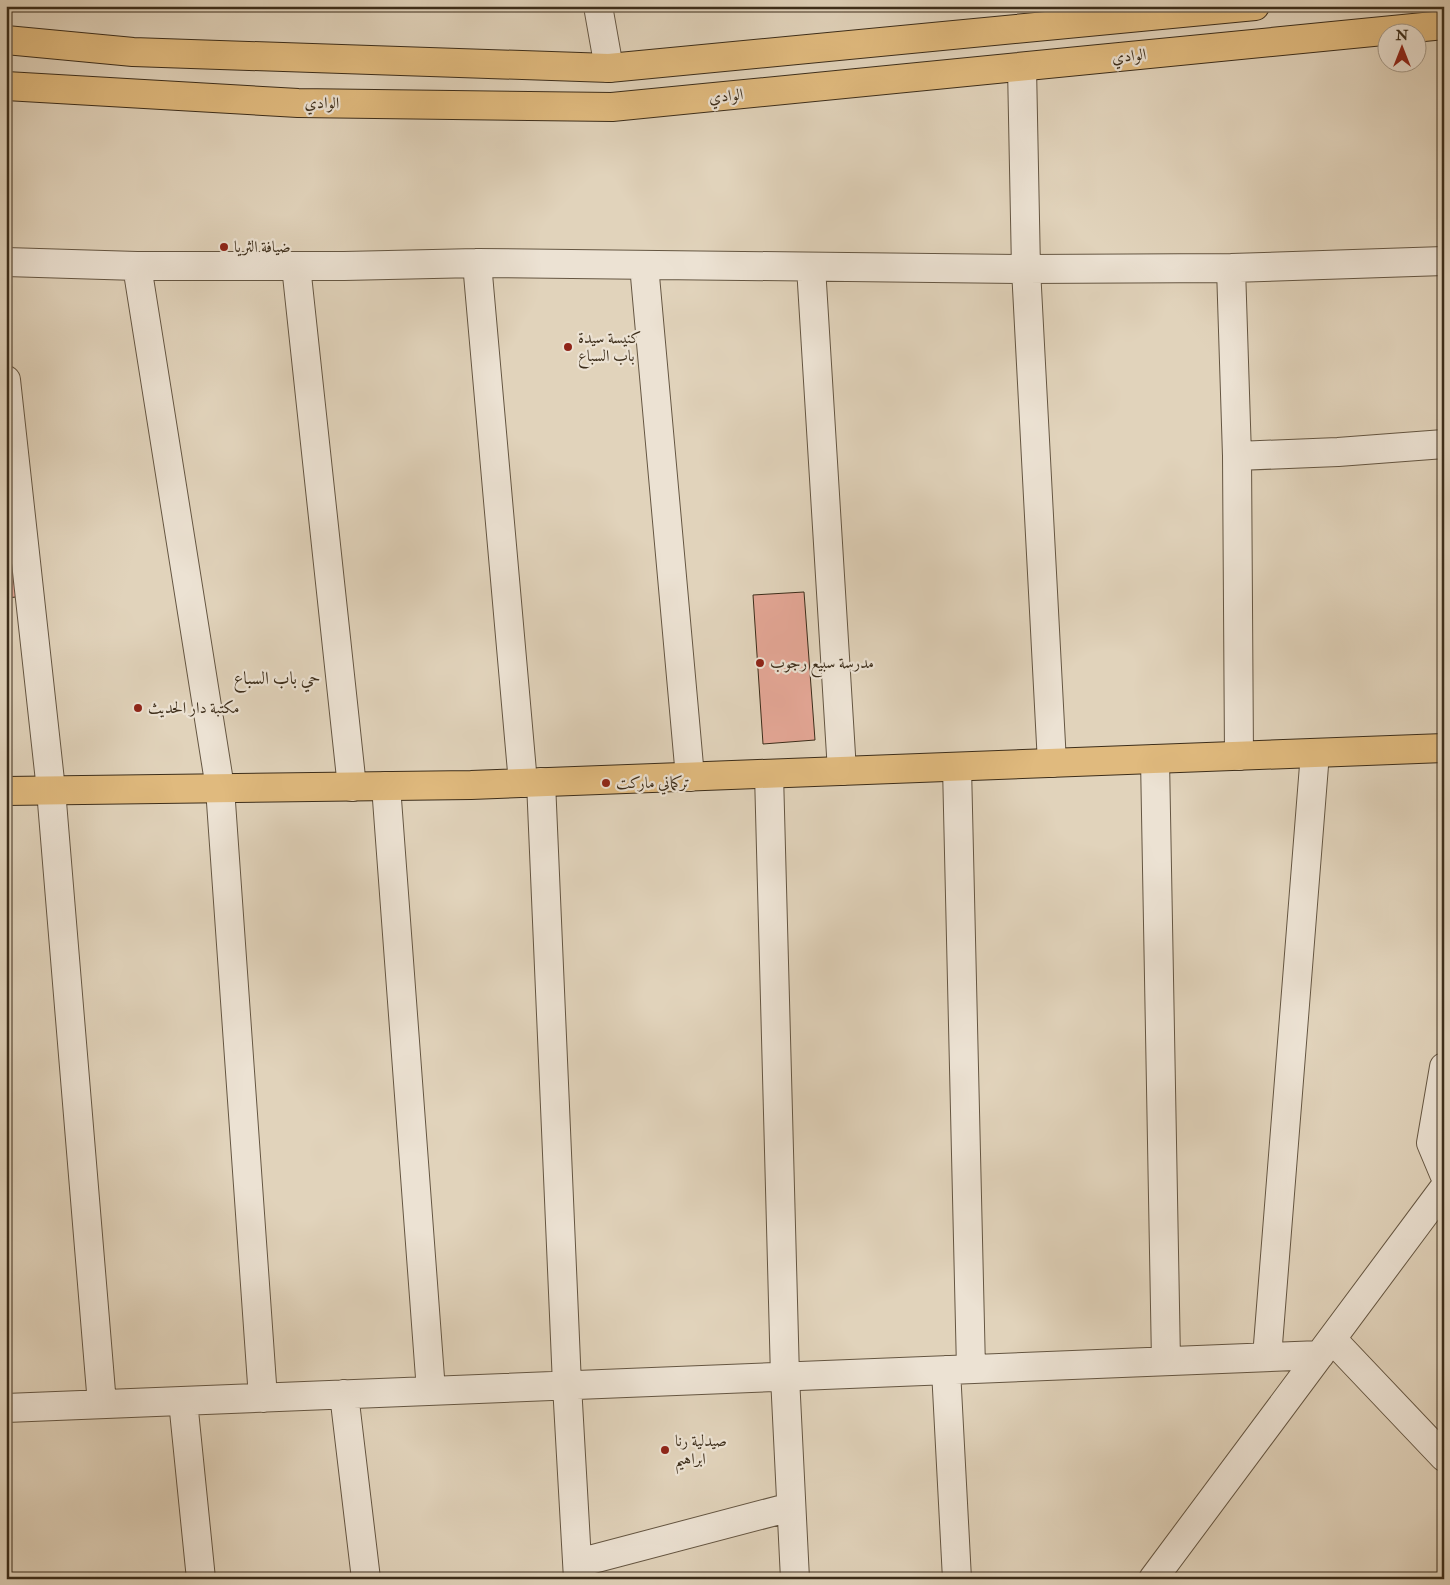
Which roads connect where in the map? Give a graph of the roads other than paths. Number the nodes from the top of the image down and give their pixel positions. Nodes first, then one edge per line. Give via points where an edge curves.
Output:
1 (598, 6) edge
2 (1255, 6) edge
3 (1444, 25) edge
4 (6, 40) edge
5 (1022, 67) junction
6 (609, 68) junction
7 (6, 86) edge
8 (1444, 260) edge
9 (6, 262) edge
10 (477, 263) junction
11 (644, 265) junction
12 (138, 266) junction
13 (296, 266) junction
14 (811, 267) junction
15 (1231, 268) junction
16 (1026, 269) junction
17 (6, 380) edge
18 (1444, 444) edge
19 (1238, 456) junction
20 (1444, 748) edge
21 (1315, 753) junction
22 (1239, 756) junction
23 (1156, 759) junction
24 (1052, 763) junction
25 (957, 766) junction
26 (842, 771) junction
27 (769, 774) junction
28 (690, 777) junction
29 (532, 783) junction
30 (386, 786) junction
31 (352, 787) junction
32 (220, 788) junction
33 (50, 790) junction
34 (6, 791) edge
35 (1444, 1067) edge
36 (1444, 1174) edge
37 (1444, 1188) edge
38 (1326, 1347) junction
39 (1267, 1357) junction
40 (1166, 1361) junction
41 (959, 1369) junction
42 (785, 1376) junction
43 (567, 1386) junction
44 (431, 1391) junction
45 (344, 1394) junction
46 (263, 1398) junction
47 (183, 1401) junction
48 (102, 1404) junction
49 (6, 1408) edge
50 (1444, 1457) edge
51 (791, 1507) junction
52 (578, 1571) edge
53 (1158, 1577) edge
54 (201, 1579) edge
55 (366, 1579) edge
56 (795, 1579) edge
57 (957, 1579) edge

1 - 6 street
2 - 6 main road
3 - 5 main road, الوادي
4 - 6 main road via 133,52
5 - 7 main road, الوادي via 612,107 298,103
5 - 16 street
8 - 15 street
9 - 12 street
10 - 11 street
10 - 13 street
10 - 29 street
11 - 14 street
11 - 28 street
12 - 13 street
12 - 32 street
13 - 31 street
14 - 16 street
14 - 26 street
15 - 16 street
15 - 19 street
16 - 24 street
17 - 33 street
18 - 19 street
19 - 22 street
20 - 21 main road
21 - 22 main road
21 - 39 street
22 - 23 main road
23 - 24 main road
23 - 40 street
24 - 25 main road
25 - 26 main road
25 - 41 street
26 - 27 main road
27 - 28 main road
27 - 42 street
28 - 29 main road
29 - 30 main road
29 - 43 street
30 - 31 main road
30 - 44 street
31 - 32 main road
32 - 33 main road
32 - 46 street
33 - 34 main road
33 - 48 street
35 - 36 street via 1431,1143
37 - 38 street
38 - 39 street
38 - 50 street
38 - 53 street
39 - 40 street
40 - 41 street
41 - 42 street
41 - 57 street
42 - 43 street
42 - 51 street
43 - 44 street
43 - 52 street
44 - 45 street
45 - 46 street
45 - 55 street
46 - 47 street
47 - 48 street
47 - 54 street
48 - 49 street
51 - 52 street
51 - 56 street

